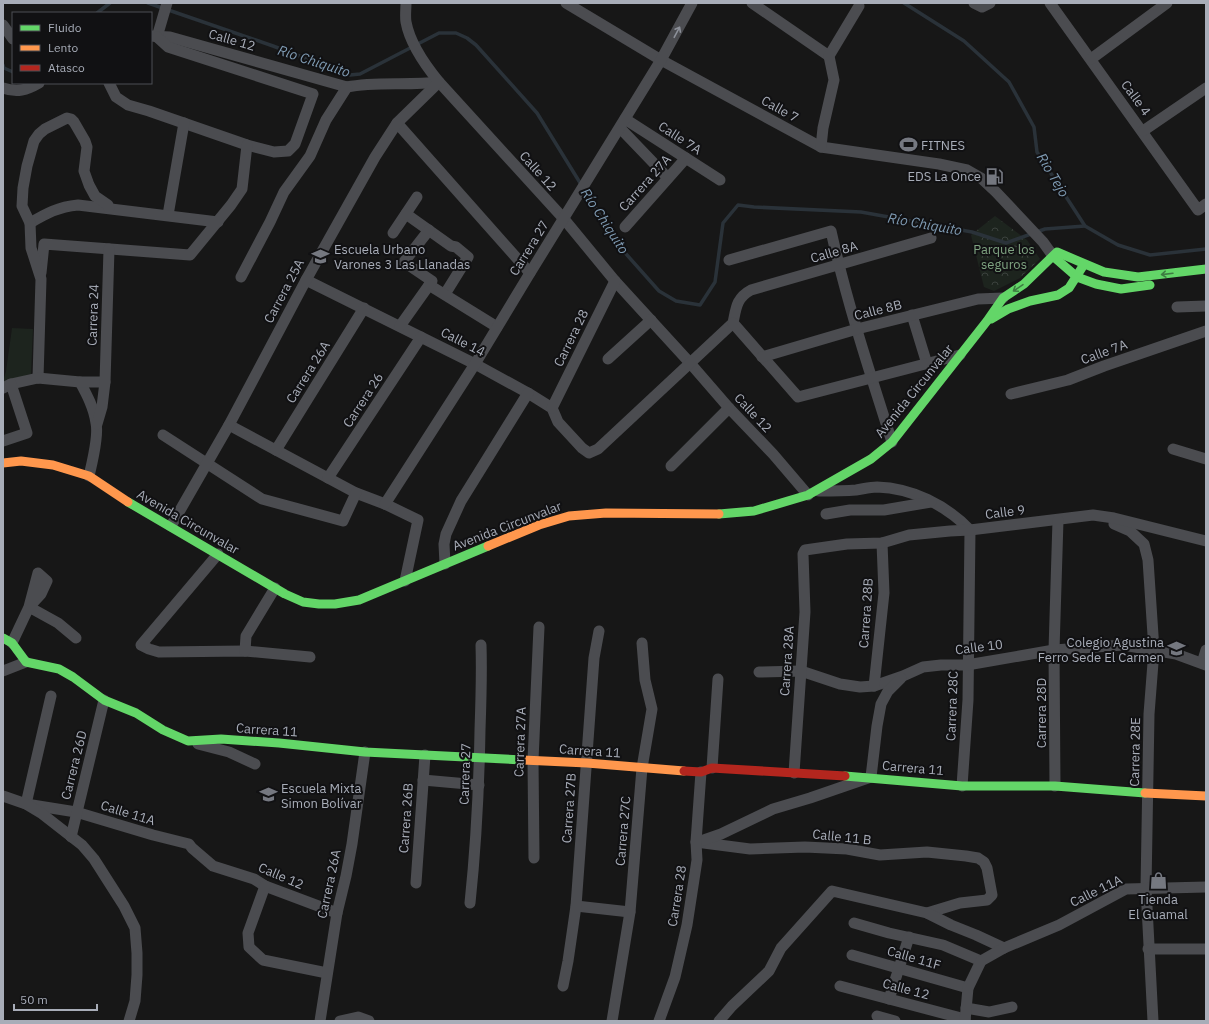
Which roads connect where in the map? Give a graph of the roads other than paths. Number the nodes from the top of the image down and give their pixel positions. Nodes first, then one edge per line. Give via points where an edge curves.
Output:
1 (167, 3) edge
2 (406, 3) edge
3 (566, 3) edge
4 (692, 3) edge
5 (752, 3) edge
6 (974, 3) edge
7 (990, 3) edge
8 (1050, 3) edge
9 (1167, 3) edge
10 (859, 6) dead end
11 (3, 25) edge
12 (154, 36) edge
13 (12, 38) edge
14 (829, 56) junction
15 (1091, 59) junction
16 (661, 60) junction
17 (439, 82) junction
18 (37, 84) edge
19 (110, 84) edge
20 (347, 87) junction
21 (3, 88) edge
22 (1206, 88) edge
23 (397, 123) junction
24 (184, 124) junction
25 (622, 124) junction
26 (1143, 131) junction
27 (247, 145) junction
28 (821, 147) junction
29 (686, 158) junction
30 (668, 178) junction
31 (720, 180) dead end
32 (417, 197) dead end
33 (1202, 207) edge
34 (109, 208) junction
35 (406, 214) junction
36 (168, 215) junction
37 (564, 219) junction
38 (218, 222) junction
39 (30, 223) junction
40 (625, 227) dead end
41 (429, 230) junction
42 (393, 233) dead end
43 (931, 238) dead end
44 (109, 249) junction
45 (1055, 254) junction
46 (729, 260) dead end
47 (839, 265) junction
48 (1085, 265) junction
49 (1206, 269) edge
50 (530, 273) junction
51 (241, 277) dead end
52 (1077, 277) junction
53 (41, 279) junction
54 (306, 280) junction
55 (615, 281) junction
56 (1159, 284) dead end
57 (429, 285) junction
58 (1120, 289) junction
59 (1089, 292) dead end
60 (1073, 293) dead end
61 (444, 294) junction
62 (1058, 295) junction
63 (1003, 298) junction
64 (1206, 306) edge
65 (1177, 307) dead end
66 (364, 308) junction
67 (912, 316) junction
68 (650, 320) junction
69 (987, 321) junction
70 (732, 323) junction
71 (400, 326) junction
72 (497, 327) junction
73 (857, 329) junction
74 (1206, 331) edge
75 (421, 337) junction
76 (960, 355) junction
77 (762, 357) junction
78 (608, 359) dead end
79 (690, 363) junction
80 (475, 364) junction
81 (927, 364) junction
82 (38, 378) junction
83 (872, 378) junction
84 (80, 382) junction
85 (105, 382) junction
86 (7, 386) edge
87 (528, 393) junction
88 (1011, 394) dead end
89 (552, 408) junction
90 (729, 408) junction
91 (97, 424) junction
92 (229, 425) junction
93 (163, 435) dead end
94 (3, 441) edge
95 (892, 442) junction
96 (1173, 449) dead end
97 (276, 450) junction
98 (1206, 459) edge
99 (3, 463) edge
100 (207, 464) junction
101 (671, 466) dead end
102 (89, 476) junction
103 (328, 478) junction
104 (356, 493) junction
105 (810, 493) junction
106 (931, 502) junction
107 (385, 504) junction
108 (826, 514) dead end
109 (1093, 515) junction
110 (1058, 520) junction
111 (171, 526) junction
112 (970, 530) junction
113 (1206, 541) edge
114 (882, 543) junction
115 (805, 550) joint
116 (218, 554) junction
117 (445, 564) junction
118 (405, 581) junction
119 (276, 588) junction
120 (29, 607) junction
121 (539, 628) dead end
122 (599, 631) dead end
123 (76, 638) dead end
124 (8, 640) edge
125 (642, 643) dead end
126 (481, 645) dead end
127 (1054, 650) junction
128 (1154, 650) junction
129 (1206, 650) edge
130 (245, 652) junction
131 (310, 657) dead end
132 (26, 662) junction
133 (1204, 664) edge
134 (967, 665) junction
135 (3, 671) edge
136 (801, 671) junction
137 (758, 672) dead end
138 (903, 676) junction
139 (718, 679) dead end
140 (874, 686) junction
141 (51, 696) dead end
142 (104, 700) junction
143 (188, 741) junction
144 (366, 752) junction
145 (425, 755) junction
146 (480, 758) junction
147 (533, 760) junction
148 (587, 763) junction
149 (255, 764) dead end
150 (642, 768) junction
151 (706, 770) junction
152 (794, 773) junction
153 (871, 777) junction
154 (423, 780) junction
155 (479, 785) junction
156 (962, 786) junction
157 (1055, 786) junction
158 (1148, 793) junction
159 (3, 796) edge
160 (1206, 796) edge
161 (26, 804) junction
162 (76, 812) junction
163 (71, 837) junction
164 (696, 842) junction
165 (534, 858) dead end
166 (213, 866) joint
167 (416, 883) dead end
168 (265, 886) junction
169 (1206, 887) edge
170 (1146, 888) junction
171 (470, 903) dead end
172 (576, 906) junction
173 (630, 912) junction
174 (337, 913) junction
175 (927, 913) junction
176 (854, 923) dead end
177 (909, 937) junction
178 (1004, 948) junction
179 (1148, 949) junction
180 (1206, 949) edge
181 (852, 955) dead end
182 (981, 961) junction
183 (898, 968) junction
184 (327, 973) junction
185 (563, 986) dead end
186 (840, 986) dead end
187 (968, 988) junction
188 (889, 999) junction
189 (1012, 1006) dead end
190 (966, 1008) junction
191 (876, 1016) dead end
192 (965, 1020) edge
193 (130, 1021) edge
194 (320, 1021) edge
195 (340, 1021) edge
196 (369, 1021) edge
197 (612, 1021) edge
198 (659, 1021) edge
199 (719, 1021) edge
200 (894, 1021) edge
201 (1153, 1021) edge

1 - 12 street
2 - 17 street via 409,31 422,60
3 - 16 street, Calle 7
16 -> 4 street, Carrera 27
5 - 14 street
6 - 7 street via 982,7
8 - 15 street, Calle 4
9 - 15 street
10 - 14 street
11 - 13 street
12 - 20 street, Calle 12 via 170,37
12 - 27 street via 168,47 313,94 295,144 288,151 274,152
14 - 28 street via 834,80
15 - 26 street, Calle 4
16 - 25 street, Carrera 27
16 - 28 street, Calle 7
17 - 20 street, Calle 12 via 361,84
17 - 23 street, Carrera 25A
17 - 37 street, Calle 12
18 - 21 street via 17,92
19 - 24 street via 116,97 128,105
20 - 51 street via 326,120 310,156 284,192
22 - 26 street
23 - 50 street
23 - 54 street, Carrera 25A
24 - 27 street
24 - 36 street
25 - 29 street, Calle 7A
25 - 30 street
25 - 37 street, Carrera 27
26 - 33 street, Calle 4
27 - 38 street via 242,189
28 - 45 street, Calle 7 via 967,170 981,178 996,192
29 - 30 street, Carrera 27A
29 - 31 street, Calle 7A
30 - 40 street, Carrera 27A
32 - 35 street
34 - 36 street
34 - 39 street via 64,206
34 - 39 street via 88,186 84,171 86,141 74,122 67,118 45,129 34,141 27,166 22,206
35 - 41 street
35 - 42 street
36 - 38 street
37 - 50 street, Carrera 27
37 - 55 street, Calle 12
38 - 44 street via 190,255
39 - 53 street via 31,248
41 - 57 street via 404,262 432,281
41 - 61 street via 468,257
43 - 47 street, Calle 8A
44 - 53 street via 44,244
44 - 85 street, Carrera 24
45 - 48 main road
45 - 52 main road
45 -> 63 main road, Avenida Circunvalar via 1024,284
46 - 47 street via 832,232
47 - 70 street, Calle 8A via 751,290 739,299
47 - 73 street
49 -> 48 main road via 1138,277 1104,272
48 - 52 main road, Avenida Circunvalar
50 - 72 street, Carrera 27
52 - 58 main road
52 - 62 main road, Avenida Circunvalar via 1069,288
53 - 82 street
54 - 66 street, Calle 14
54 - 92 street, Carrera 25A
55 - 68 street, Calle 12
55 - 89 street, Carrera 28
56 - 58 main road
57 - 61 street
57 - 71 street
58 - 59 main road
60 - 62 main road
61 - 72 street
62 - 69 main road, Avenida Circunvalar via 1008,309
63 - 67 street, Calle 8B via 978,299
63 - 69 main road, Avenida Circunvalar
64 - 65 street
66 - 71 street, Calle 14
66 - 97 street, Carrera 26A
67 - 73 street, Calle 8B
67 - 81 street
68 - 78 street
68 - 79 street, Calle 12
69 - 76 main road, Avenida Circunvalar
70 - 77 street
70 - 79 street
71 - 75 street, Calle 14
72 - 80 street, Carrera 27
73 - 77 street, Calle 8B
73 - 83 street
74 - 88 street, Calle 7A via 1068,380
75 - 80 street, Calle 14
75 - 103 street, Carrera 26
76 - 81 street
76 - 95 main road, Avenida Circunvalar
77 - 83 street via 798,397
79 - 89 street via 598,450 589,453 558,422
79 - 90 street, Calle 12
80 - 87 street, Calle 14
80 - 107 street, Carrera 27
81 - 83 street
82 - 84 street
82 - 86 street
83 - 95 street
84 - 85 street
84 - 91 street via 90,401
85 - 91 street, Carrera 24
86 - 94 street via 27,433
87 - 89 street, Calle 14
87 - 117 street via 460,501 446,534
90 - 101 street
90 - 105 street, Calle 12
91 - 102 street
92 - 97 street
92 - 100 street, Carrera 25A
93 - 100 street
95 - 105 main road, Avenida Circunvalar via 871,459
96 - 98 street
97 - 103 street
99 - 102 main road, Avenida Circunvalar via 21,461 53,465
100 - 104 street via 262,499 342,521
100 - 111 street, Carrera 25A
102 - 111 main road, Avenida Circunvalar
103 - 104 street
104 - 107 street
105 - 106 street via 875,487 896,488
105 - 117 main road, Avenida Circunvalar via 754,511 723,514 606,513 570,516
106 - 108 street via 884,510 850,510
106 - 112 street via 954,515
107 - 118 street via 418,520
109 - 110 street, Calle 9
109 - 113 street, Calle 9
109 - 128 street, Carrera 28E via 1130,531 1144,544 1148,560
110 - 112 street, Calle 9
110 - 127 street, Carrera 28D
111 - 116 main road, Avenida Circunvalar
112 - 114 street, Calle 9 via 909,535
112 - 134 street, Carrera 28C
114 - 115 street, Calle 9 via 847,544
114 - 140 street, Carrera 28B via 884,593
115 - 136 street, Carrera 28A via 805,612
116 - 119 main road, Avenida Circunvalar
116 - 130 street via 141,645 159,652
117 - 118 main road, Avenida Circunvalar
118 - 119 main road, Avenida Circunvalar via 359,600 338,604 321,604 296,599
119 - 130 street via 246,636
120 - 120 street via 38,573 47,581 41,594
120 - 123 street via 58,623
120 - 124 street
121 - 147 street, Carrera 27A
122 - 148 street, Carrera 27B via 594,658
124 - 132 main road
125 - 150 street, Carrera 27C via 645,680 652,709
126 - 146 street, Carrera 27
127 - 128 street, Calle 10 via 1123,645
127 - 134 street, Calle 10
127 - 157 street, Carrera 28D
128 - 133 street, Calle 10 via 1176,654
128 - 158 street, Carrera 28E via 1149,714
129 - 133 street
130 - 131 street
132 - 135 street
132 - 142 main road, Carrera 11 via 58,669
134 - 138 street, Calle 10 via 923,667
134 - 156 street, Carrera 28C via 968,700
136 - 137 street, Calle 10
136 - 140 street, Calle 10 via 840,684
136 - 152 street, Carrera 28A
138 - 140 street, Calle 10
138 - 153 street via 888,691 881,704
139 - 151 street, Carrera 28
141 - 161 street
142 - 143 main road, Carrera 11 via 136,713 163,730
142 - 162 street, Carrera 26D
143 - 144 main road, Carrera 11 via 222,739
143 - 149 street via 229,752
144 - 145 main road, Carrera 11
144 - 174 street, Carrera 26A via 348,868
145 - 146 main road, Carrera 11
145 - 154 street, Carrera 26B
146 - 147 main road, Carrera 11
146 - 155 street, Carrera 27
147 - 148 main road, Carrera 11
147 - 165 street, Carrera 27A
148 - 150 main road, Carrera 11
148 - 172 street, Carrera 27B
150 - 151 main road, Carrera 11
150 - 173 street, Carrera 27C
151 - 152 main road, Carrera 11
151 - 164 street, Carrera 28
152 - 153 main road, Carrera 11
153 - 156 main road, Carrera 11
153 - 164 street via 773,809 721,834
154 - 155 street
154 - 167 street, Carrera 26B
155 - 171 street, Carrera 27
156 - 157 main road, Carrera 11
157 - 158 main road, Carrera 11
158 - 160 main road, Carrera 11
158 - 170 street, Carrera 28E
159 - 161 street
161 - 162 street, Calle 11A
161 - 163 street
162 - 163 street, Carrera 26D
162 - 166 street, Calle 11A via 189,844
163 - 193 street via 94,859 135,928 137,975
164 - 175 street, Calle 11 B via 750,849 847,849 880,855 927,852 978,858 984,862 992,895 990,898 960,903
164 - 198 street, Carrera 28 via 697,860 687,925 675,976
166 - 168 street, Calle 12 via 254,879
168 - 174 street, Calle 12
168 - 184 street via 248,933 249,947 263,960
169 - 170 street, Calle 11A
170 - 178 street, Calle 11A via 1126,889 1059,925
170 - 179 street, Carrera 28E
172 - 173 street
172 - 185 street, Carrera 27B
173 - 197 street, Carrera 27C
174 - 184 street, Carrera 26A
175 - 178 street
175 - 199 street via 832,891 781,948 769,971
176 - 177 street
177 - 182 street via 943,945
177 - 183 street
178 - 182 street
179 - 180 street
179 - 201 street, Carrera 28E
181 - 183 street, Calle 11F
182 - 187 street
183 - 187 street, Calle 11F
183 - 188 street
184 - 194 street, Carrera 26A
186 - 188 street, Calle 12
187 - 190 street
188 - 192 street, Calle 12
189 - 190 street via 989,1012
190 - 192 street
191 - 200 street
195 - 196 street via 358,1018

